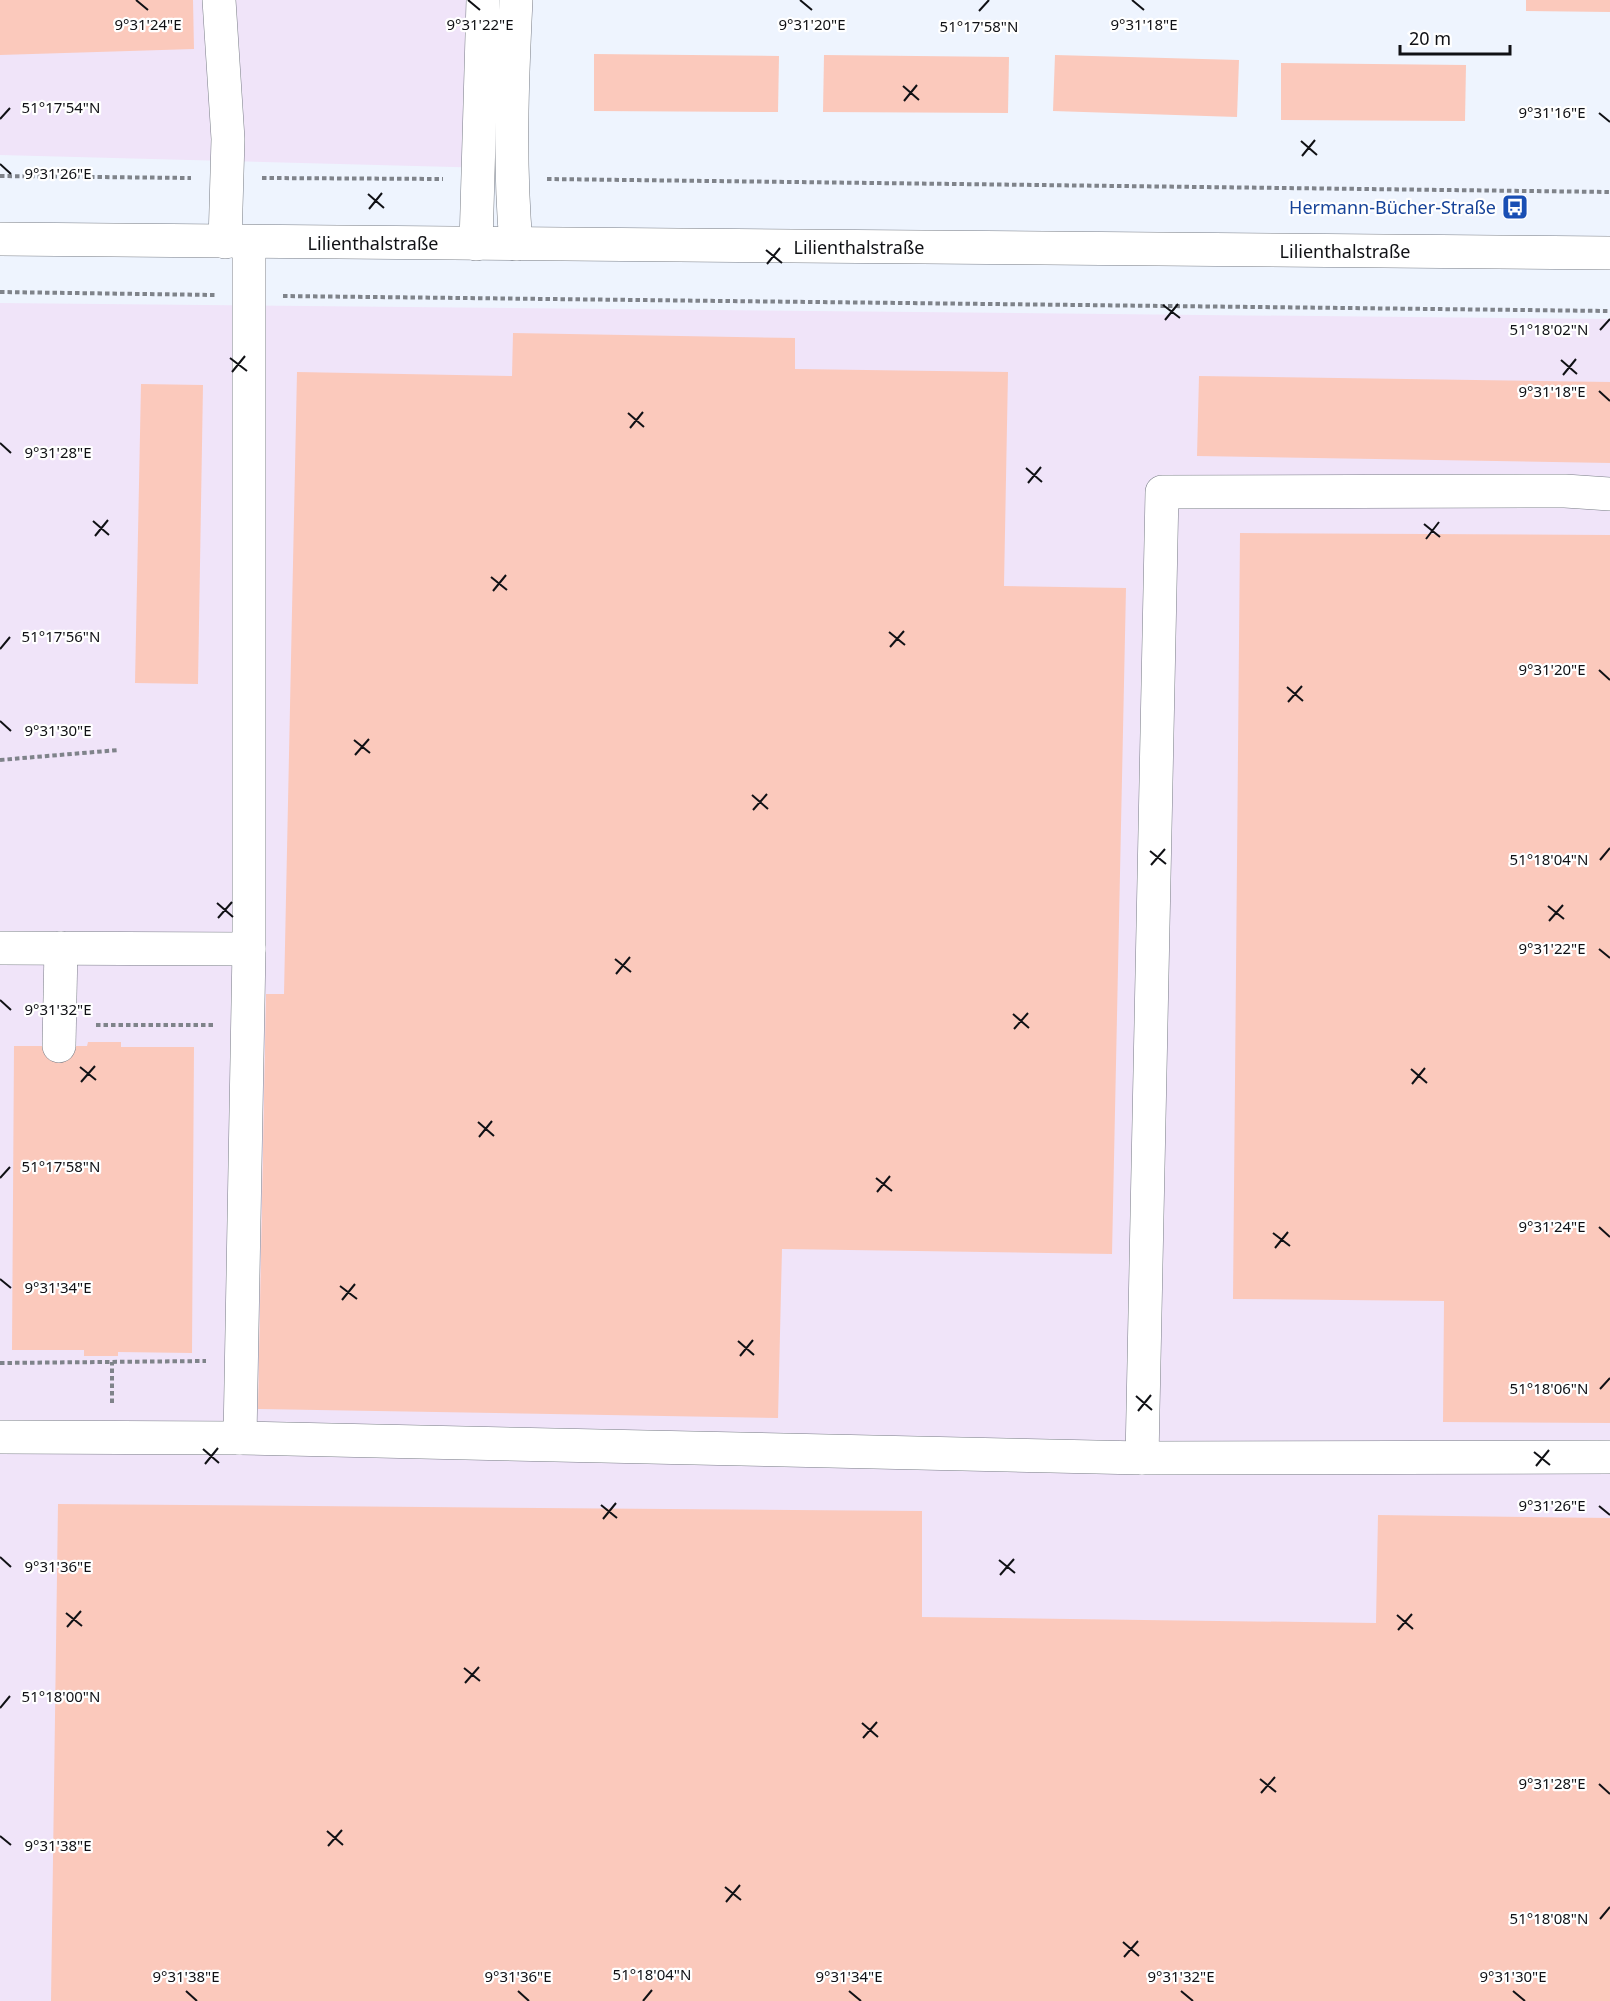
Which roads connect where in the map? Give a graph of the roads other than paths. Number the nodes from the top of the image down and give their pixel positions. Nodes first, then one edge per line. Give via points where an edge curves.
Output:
1 (219, 0) edge
2 (483, 0) edge
3 (516, 0) edge
4 (0, 239) edge
5 (237, 242) junction
6 (476, 244) junction
7 (516, 244) junction
8 (1610, 253) edge
9 (1610, 494) edge
10 (0, 948) edge
11 (61, 948) junction
12 (249, 949) junction
13 (59, 1046) dead end
14 (0, 1437) edge
15 (240, 1438) junction
16 (1610, 1457) edge
17 (1142, 1458) junction

1 - 5 main road via 227,178
2 - 6 main road
3 - 7 main road via 510,114
4 - 5 main road, Lilienthalstraße
5 - 6 main road, Lilienthalstraße
5 - 12 main road via 248,296
6 - 7 main road, Lilienthalstraße
7 - 8 main road, Lilienthalstraße
9 - 17 main road via 1162,492
10 - 11 main road
11 - 12 main road
11 - 13 main road
12 - 15 main road
14 - 15 main road
15 - 17 main road
16 - 17 main road

